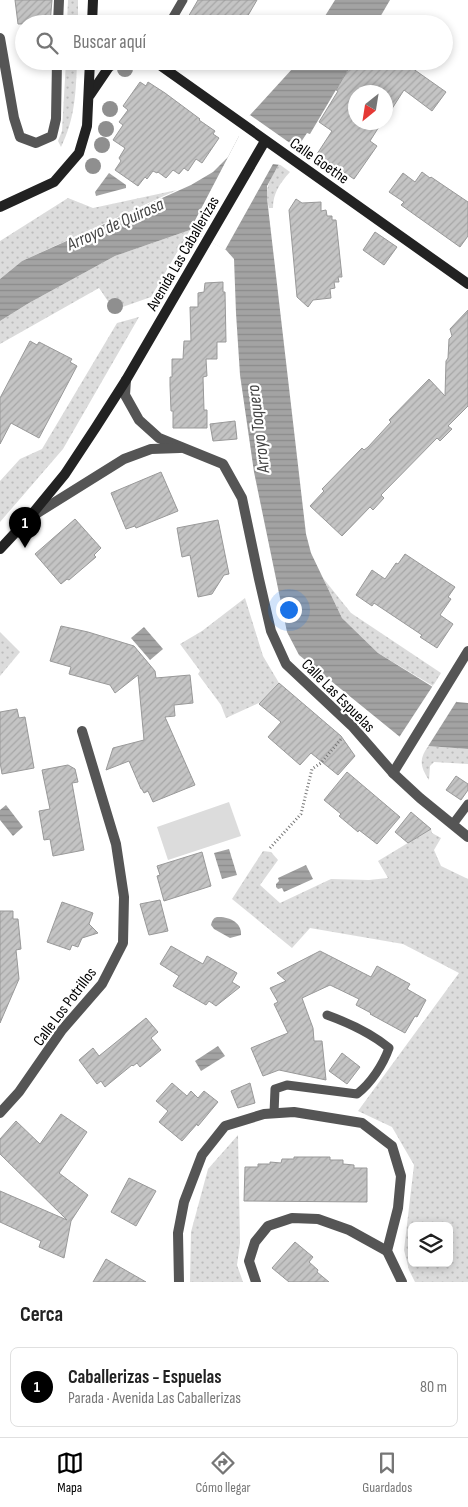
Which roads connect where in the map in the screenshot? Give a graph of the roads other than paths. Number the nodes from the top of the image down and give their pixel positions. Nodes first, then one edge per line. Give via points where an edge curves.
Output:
1 (59, 0) edge
2 (93, 0) edge
3 (183, 0) edge
4 (58, 15) edge
5 (92, 15) edge
6 (174, 15) edge
7 (0, 38) edge
8 (57, 70) edge
9 (90, 70) edge
10 (107, 70) edge
11 (168, 70) edge
12 (88, 98) junction
13 (265, 141) junction
14 (0, 207) edge
15 (468, 284) edge
16 (126, 380) junction
17 (185, 448) junction
18 (28, 519) junction
19 (0, 549) edge
20 (468, 651) edge
21 (82, 731) dead end
22 (393, 773) junction
23 (468, 804) edge
24 (453, 824) junction
25 (468, 836) edge
26 (328, 1015) dead end
27 (0, 1113) edge
28 (274, 1113) junction
29 (388, 1251) junction
30 (179, 1282) edge
31 (256, 1282) edge
32 (402, 1282) edge

1 - 4 street
2 - 5 main road
3 - 6 lane
7 - 8 street via 20,136 36,144 52,136 56,119
9 - 12 main road
10 - 12 main road
11 - 13 main road, Calle Goethe
12 - 14 main road via 87,126 79,153 54,182
13 - 15 main road, Calle Goethe
13 - 16 main road, Avenida Las Caballerizas
16 - 17 street via 125,396 139,420 159,438
16 - 18 main road, Avenida Las Caballerizas via 65,474
17 - 18 street, Avenida Las Caballerizas via 151,449 124,459
17 - 22 street, Calle Las Espuelas via 223,464 242,498 271,631 286,664 352,726
18 - 19 main road, Avenida Las Caballerizas
20 - 22 street
21 - 27 street, Calle Los Potrillos via 116,844 124,898 123,943 102,984 62,1030 19,1092
22 - 24 street, Calle Las Espuelas
23 - 24 lane
24 - 25 street, Calle Las Espuelas
26 - 28 lane via 382,1042 389,1048 385,1058 357,1094 287,1085 275,1089
28 - 29 street via 294,1112 362,1123 392,1146 401,1176 398,1208
28 - 30 street via 225,1126 202,1156 184,1202 178,1233
29 - 31 street via 349,1230 318,1219 292,1218 268,1226 255,1242 249,1261
29 - 32 street

